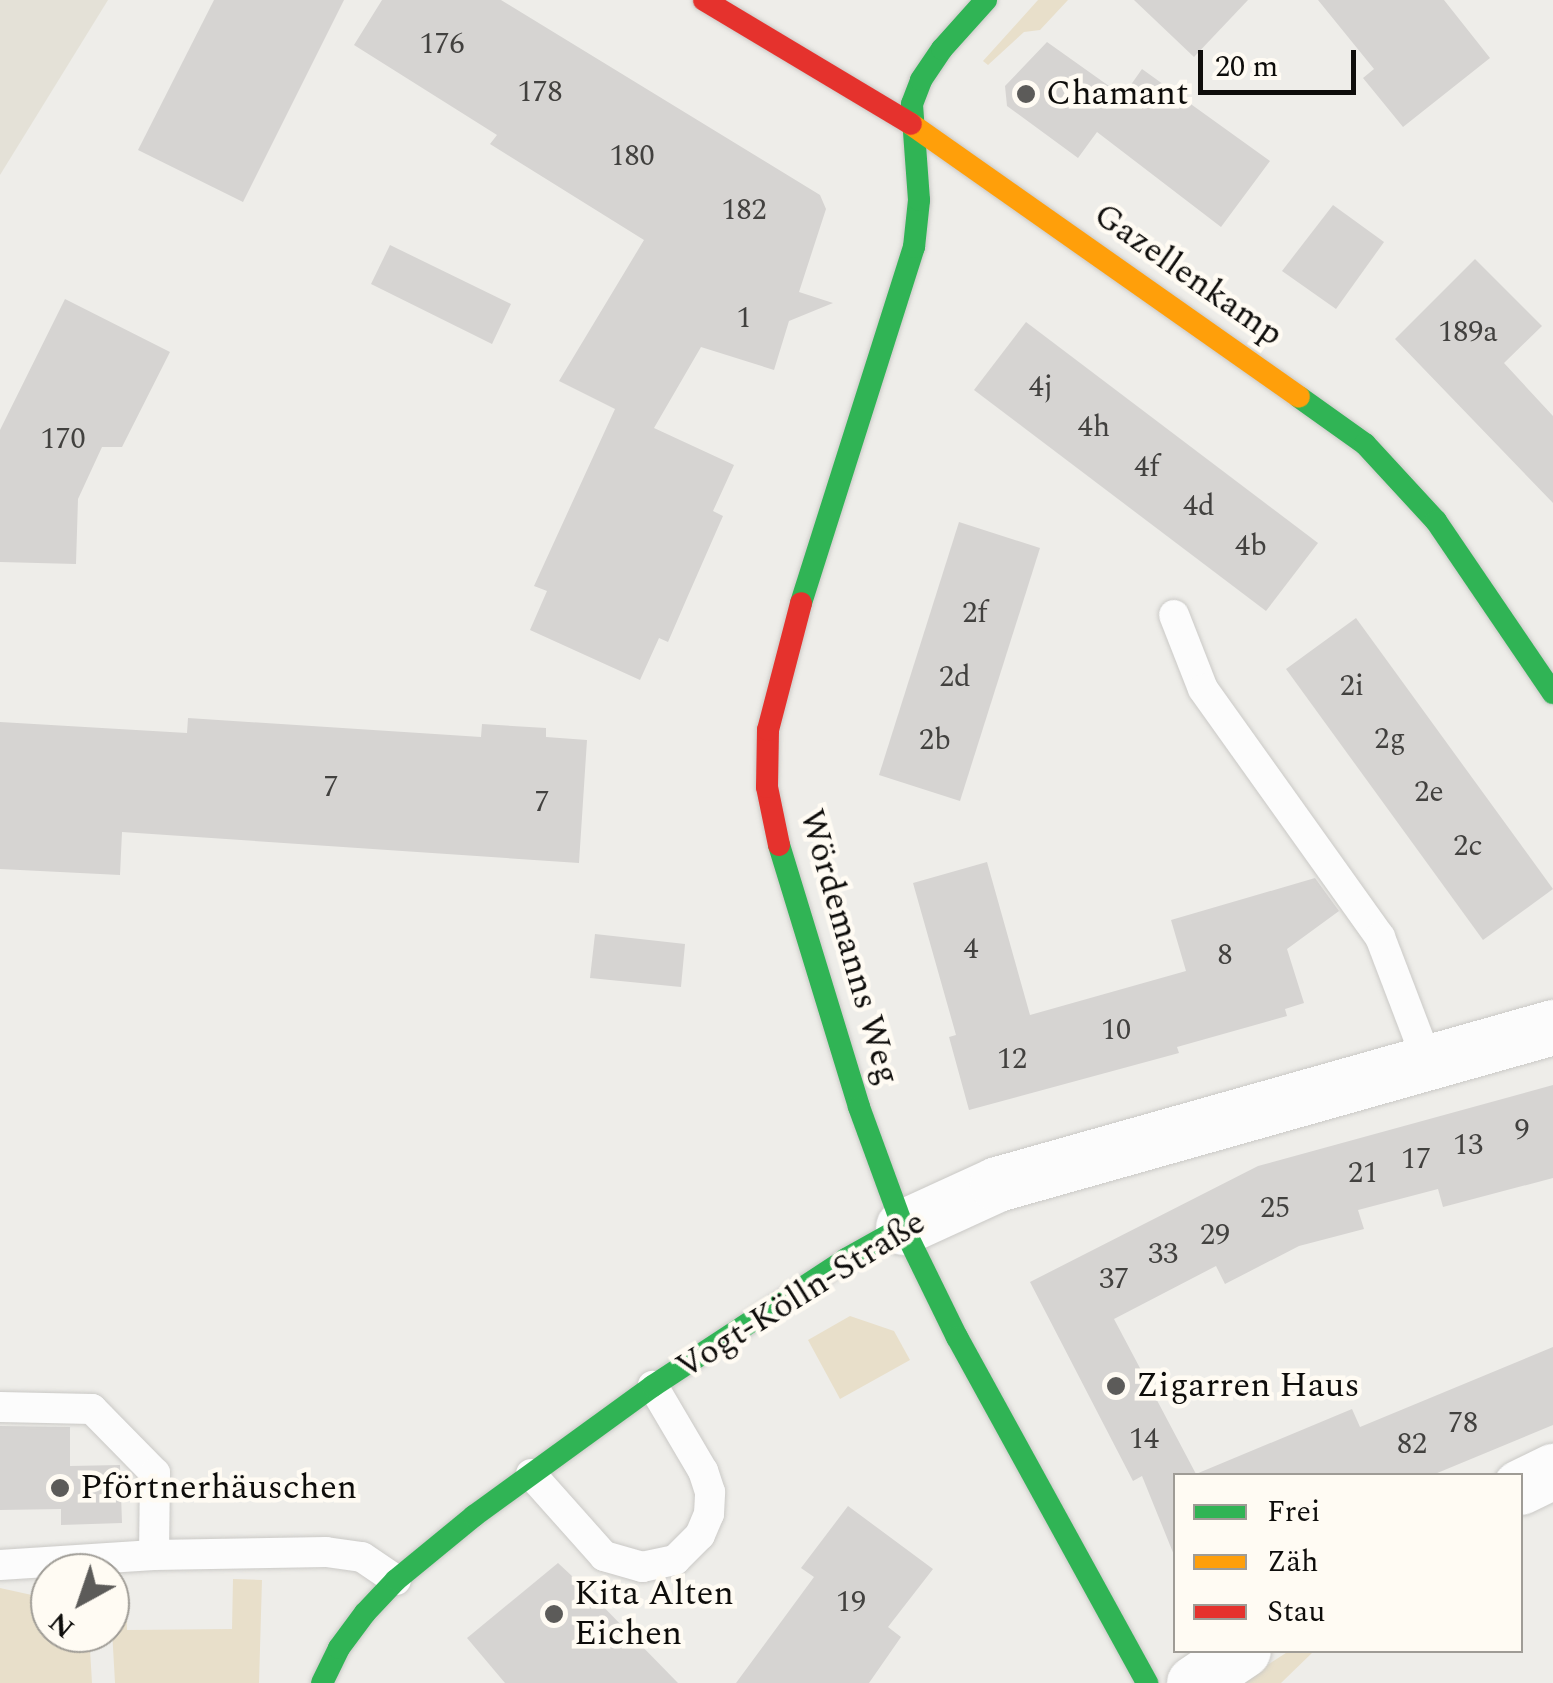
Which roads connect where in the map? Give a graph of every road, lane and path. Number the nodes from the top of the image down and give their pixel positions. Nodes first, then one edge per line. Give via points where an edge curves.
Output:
1 (704, 0) edge
2 (986, 0) edge
3 (912, 124) junction
4 (1174, 615) dead end
5 (1553, 693) edge
6 (1553, 1027) edge
7 (1428, 1062) junction
8 (903, 1227) junction
9 (653, 1386) junction
10 (0, 1407) edge
11 (1553, 1471) edge
12 (532, 1474) junction
13 (1523, 1485) edge
14 (154, 1555) junction
15 (0, 1565) edge
16 (396, 1580) junction
17 (1239, 1653) edge
18 (322, 1683) edge
19 (1147, 1683) edge
20 (1194, 1683) edge

1 - 3 street, Gazellenkamp
2 - 3 street, Wördemanns Weg via 921,80
3 - 5 street, Gazellenkamp via 1364,444 1436,521
3 - 8 street, Wördemanns Weg via 920,200 914,246 782,668 768,730 767,787 784,868
4 - 7 lane via 1203,689 1380,937
6 - 7 street, Vogt-Kölln-Straße
7 - 8 street, Vogt-Kölln-Straße via 997,1184
8 - 9 street, Vogt-Kölln-Straße
8 - 19 street, Wördemanns Weg
9 - 12 street, Vogt-Kölln-Straße
9 - 12 lane via 710,1492 700,1535 675,1560 642,1568 604,1556
10 - 14 lane via 92,1409 155,1473
11 - 13 street
12 - 16 street, Vogt-Kölln-Straße
14 - 15 lane
14 - 16 lane via 346,1553
16 - 18 street, Vogt-Kölln-Straße via 339,1648
17 - 20 street

